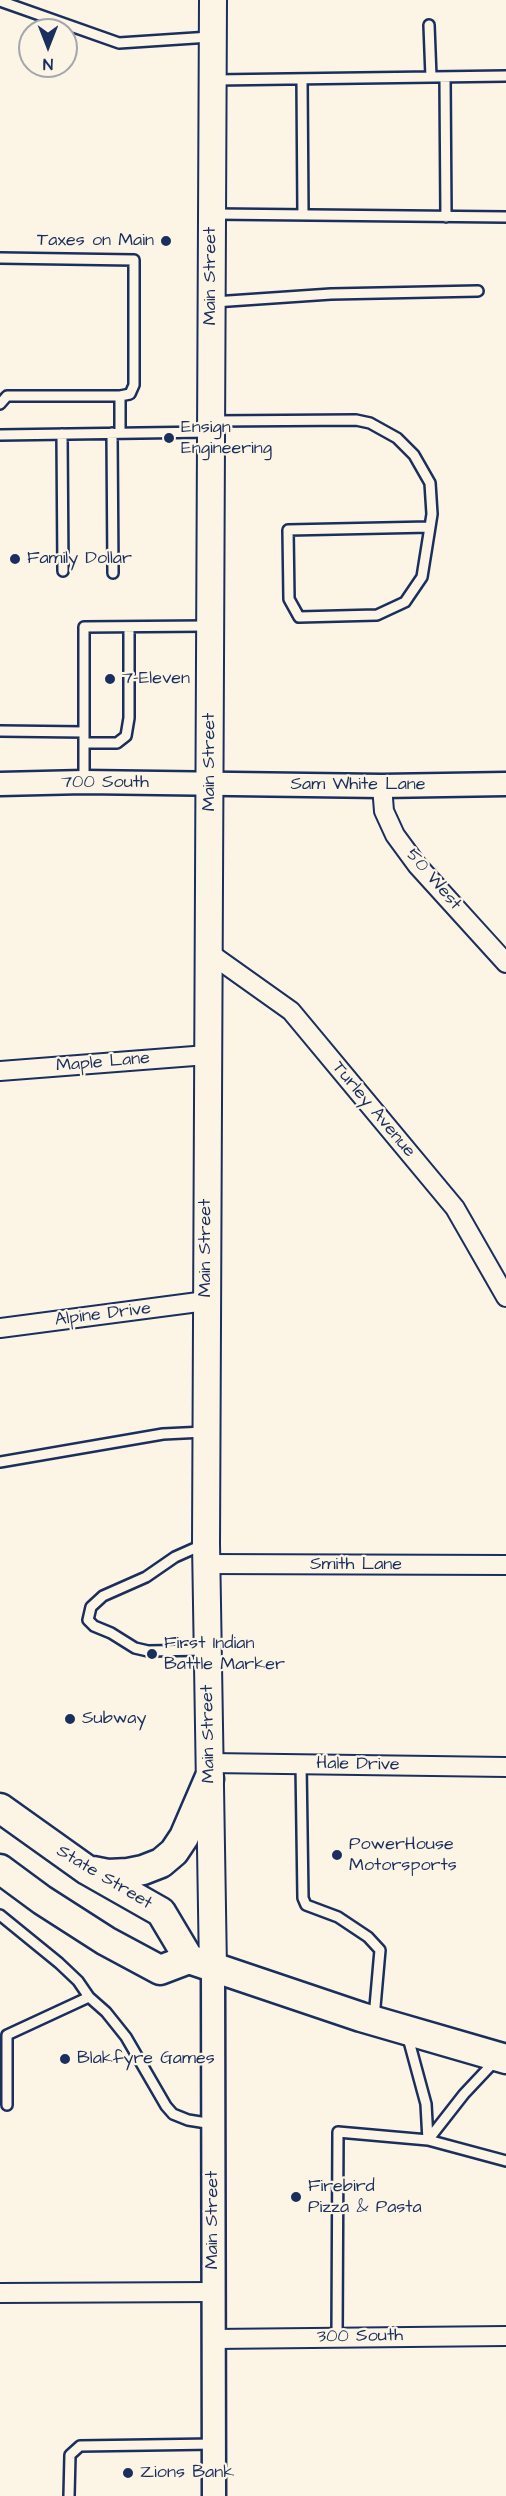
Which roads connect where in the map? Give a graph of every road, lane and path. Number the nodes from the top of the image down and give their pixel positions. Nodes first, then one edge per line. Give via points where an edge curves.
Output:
1 (213, 0) edge
2 (0, 1) edge
3 (429, 25) dead end
4 (213, 37) junction
5 (506, 76) edge
6 (431, 77) junction
7 (445, 77) junction
8 (302, 79) junction
9 (212, 80) junction
10 (212, 214) junction
11 (303, 215) junction
12 (446, 217) junction
13 (506, 217) edge
14 (0, 258) edge
15 (478, 291) dead end
16 (211, 302) junction
17 (120, 396) junction
18 (0, 404) edge
19 (211, 426) junction
20 (116, 433) junction
21 (62, 434) junction
22 (0, 435) edge
23 (430, 527) junction
24 (63, 571) dead end
25 (113, 573) dead end
26 (210, 626) junction
27 (129, 627) junction
28 (0, 731) edge
29 (84, 732) junction
30 (84, 743) junction
31 (84, 782) junction
32 (0, 784) edge
33 (210, 784) junction
34 (506, 784) edge
35 (382, 786) junction
36 (208, 952) junction
37 (506, 963) edge
38 (207, 1055) junction
39 (0, 1071) edge
40 (506, 1297) edge
41 (206, 1301) junction
42 (0, 1328) edge
43 (206, 1432) junction
44 (0, 1462) edge
45 (206, 1554) junction
46 (506, 1565) edge
47 (208, 1650) junction
48 (301, 1764) junction
49 (506, 1767) edge
50 (209, 1771) junction
51 (0, 1808) edge
52 (0, 1869) edge
53 (87, 1870) junction
54 (0, 1915) edge
55 (201, 1964) junction
56 (89, 1997) junction
57 (374, 2020) junction
58 (406, 2029) junction
59 (502, 2058) edge
60 (8, 2105) dead end
61 (213, 2124) junction
62 (428, 2140) junction
63 (506, 2161) edge
64 (213, 2292) junction
65 (0, 2293) edge
66 (506, 2336) edge
67 (337, 2337) junction
68 (214, 2339) junction
69 (214, 2444) junction
70 (69, 2496) edge
71 (214, 2496) edge

1 - 4 main road, Main Street
2 - 4 lane via 119,43
3 - 6 lane
4 - 9 main road, Main Street
5 - 7 lane
6 - 7 lane
6 - 8 lane
7 - 12 lane
8 - 9 lane
8 - 11 lane
9 - 10 main road, Main Street
10 - 11 lane
10 - 16 main road, Main Street
11 - 12 lane
12 - 13 lane
14 - 17 lane via 134,260 134,385 130,394
15 - 16 lane via 331,294
16 - 19 main road, Main Street
17 - 18 lane via 7,396
17 - 20 lane
19 - 20 lane
19 - 23 lane via 356,420 386,430 414,455 430,483
19 - 26 main road, Main Street
20 - 21 lane
20 - 25 lane
21 - 22 lane
21 - 24 lane
23 - 23 lane via 422,577 405,602 377,615 299,617 289,599 288,530
26 - 27 lane
26 - 33 main road, Main Street
27 - 29 lane via 84,627
27 - 30 lane via 126,736 117,743
28 - 29 lane
29 - 30 lane
30 - 31 lane
31 - 32 street, 700 South
31 - 33 street, 700 South
33 - 35 street, Sam White Lane
33 - 36 main road, Main Street
34 - 35 street, Sam White Lane
35 - 37 street, 50 West via 384,812 395,835
36 - 38 main road, Main Street
36 - 40 street, Turley Avenue via 291,1011 455,1208
38 - 39 street, Maple Lane
38 - 41 main road, Main Street
41 - 42 street, Alpine Drive
41 - 43 main road, Main Street
43 - 44 lane via 163,1434
43 - 45 main road, Main Street
45 - 46 street, Smith Lane
45 - 47 main road, Main Street
45 - 47 lane via 175,1557 146,1577 102,1596 91,1607 88,1620 135,1648
47 - 50 main road, Main Street
48 - 49 street, Hale Drive
48 - 50 street, Hale Drive
48 - 57 lane via 303,1898 306,1905 338,1917 380,1950
50 - 53 main road via 184,1837 174,1852 143,1870 108,1874
50 - 55 main road, Main Street
51 - 53 main road, State Street
52 - 55 main road via 106,1941 160,1970
53 - 55 main road, State Street via 161,1912
54 - 56 lane via 59,1963
55 - 57 main road
55 - 61 street, Main Street
56 - 60 lane via 7,2035
56 - 61 lane via 126,2037 173,2114
57 - 58 main road
58 - 59 main road
58 - 62 lane via 426,2104
59 - 62 lane via 464,2094
61 - 64 street, Main Street
62 - 63 lane
62 - 67 lane via 338,2132
64 - 65 street
64 - 68 street, Main Street
66 - 67 street, 300 South
67 - 68 street, 300 South
68 - 69 street, Main Street
69 - 70 lane via 80,2446 70,2455
69 - 71 street, Main Street

